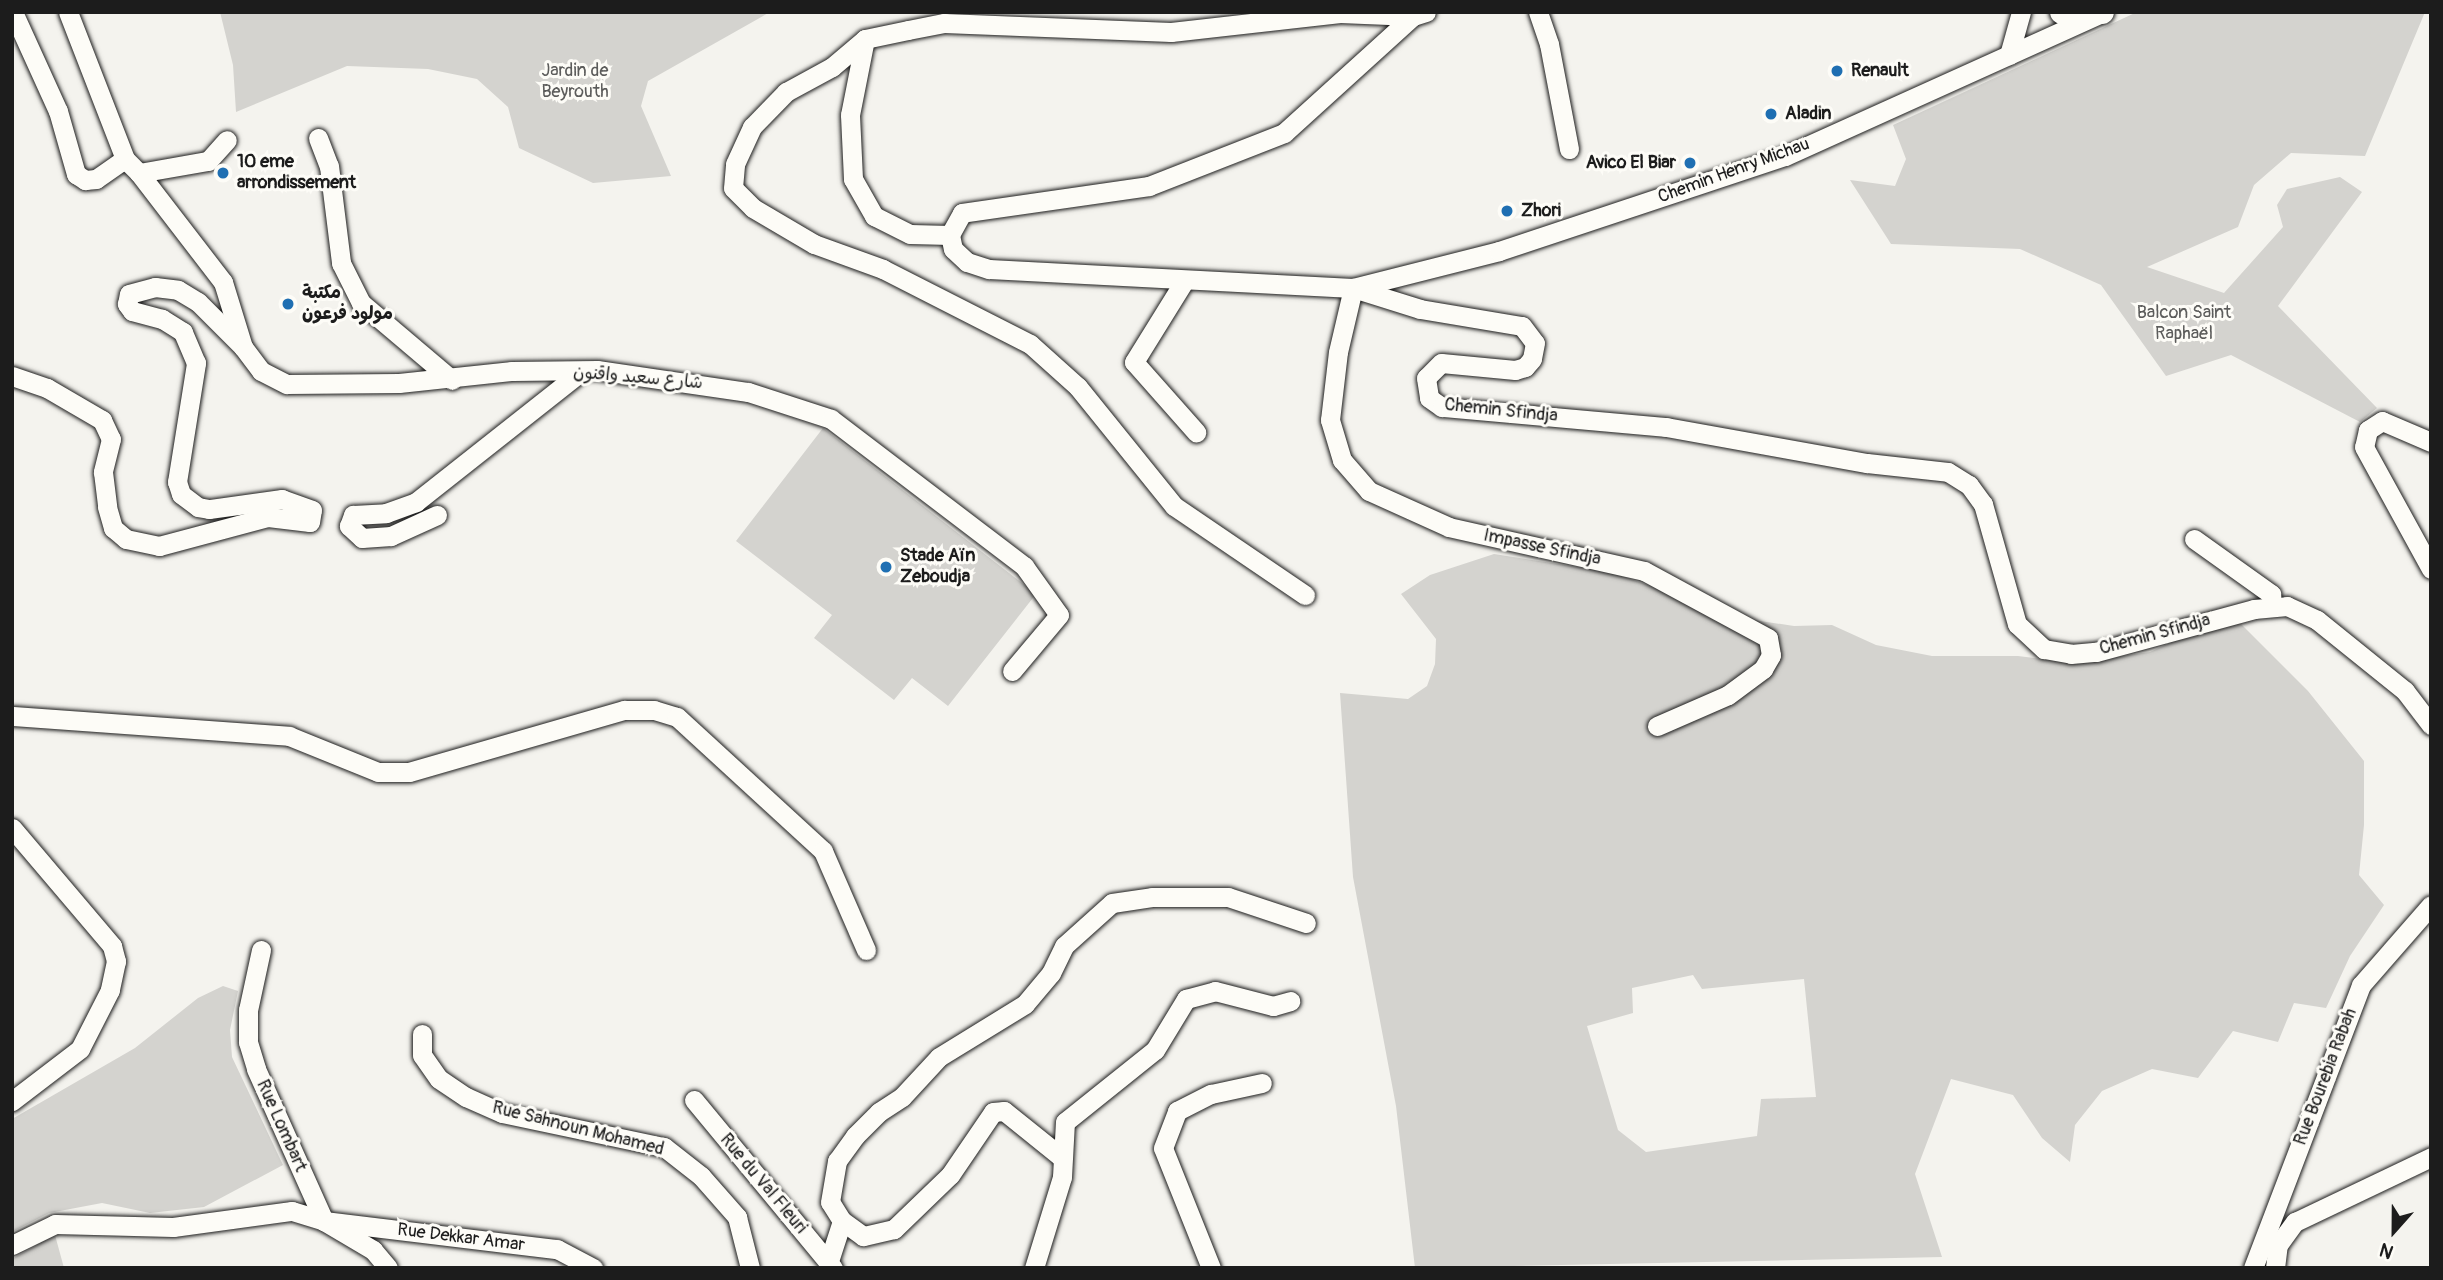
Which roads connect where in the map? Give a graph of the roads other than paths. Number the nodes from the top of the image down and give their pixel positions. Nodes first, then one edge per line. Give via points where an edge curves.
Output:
1 (13, 12) edge
2 (68, 12) edge
3 (1538, 12) edge
4 (2021, 12) edge
5 (2062, 12) edge
6 (2101, 13) edge
7 (1420, 14) edge
8 (865, 39) junction
9 (2009, 55) junction
10 (318, 138) dead end
11 (227, 140) dead end
12 (1569, 149) dead end
13 (132, 166) junction
14 (950, 235) junction
15 (1183, 283) junction
16 (1353, 288) junction
17 (243, 347) junction
18 (582, 371) junction
19 (12, 376) edge
20 (452, 380) junction
21 (1196, 432) dead end
22 (2431, 442) edge
23 (437, 515) dead end
24 (2194, 540) dead end
25 (2431, 569) edge
26 (1305, 595) dead end
27 (2272, 606) junction
28 (1012, 671) dead end
29 (12, 716) edge
30 (2431, 725) edge
31 (1657, 726) dead end
32 (12, 828) edge
33 (2431, 905) edge
34 (1306, 923) dead end
35 (261, 950) dead end
36 (866, 950) dead end
37 (1290, 1001) dead end
38 (422, 1034) dead end
39 (1262, 1083) dead end
40 (694, 1100) dead end
41 (12, 1101) edge
42 (1060, 1157) junction
43 (2431, 1157) edge
44 (324, 1221) junction
45 (842, 1221) junction
46 (2277, 1230) junction
47 (12, 1245) edge
48 (831, 1265) edge
49 (388, 1268) edge
50 (593, 1268) edge
51 (750, 1268) edge
52 (1034, 1268) edge
53 (1210, 1268) edge
54 (2253, 1268) edge
55 (2275, 1268) edge

1 - 13 street via 58,111 76,174 85,180 96,179
2 - 13 street, شارع سعيد واقنون
3 - 12 street via 1549,44
4 - 9 street
5 - 6 main road
6 - 9 street, Chemin Henry Michau
7 - 8 street via 1340,13 1171,32 944,23
7 - 14 street via 1284,132 1149,186 962,213
8 - 14 street via 850,115 853,179 874,216 910,234
8 - 26 street via 832,67 786,92 752,127 735,164 733,188 753,208 814,244 883,269 1030,344 1078,387 1174,506
9 - 16 street, Chemin Henry Michau via 1785,156 1499,251
10 - 20 street via 329,166 341,263 361,303
11 - 13 street via 208,161
13 - 17 street, شارع سعيد واقنون via 223,282
14 - 15 street, Chemin Sfindja via 953,249 967,262 989,269
15 - 16 street, Chemin Sfindja
15 - 21 street via 1134,362
16 - 27 street, Chemin Sfindja via 1420,309 1522,326 1531,333 1535,354 1520,369 1446,362 1431,369 1425,383 1427,394 1442,407 1666,427 1959,477 1983,504 2017,624 2044,649 2096,652
16 - 31 street, Impasse Sfindja via 1338,352 1330,420 1342,460 1369,491 1449,527 1644,571 1768,638 1771,655 1763,669 1728,695
17 - 19 street via 198,302 178,290 155,287 130,294 127,304 132,311 162,319 183,332 196,363 177,482 181,494 209,509 282,499 312,510 310,522 268,517 159,546 126,539 113,528 107,507 103,472 111,439 102,420 47,388
17 - 20 street, شارع سعيد واقنون via 261,371 286,384
18 - 20 street, شارع سعيد واقنون via 512,371
18 - 23 street via 416,502 386,513 353,515 349,526 362,538 391,536
18 - 28 street, شارع سعيد واقنون via 710,384 831,419 1024,566 1059,615
22 - 25 street via 2391,422 2374,424 2366,434 2365,454
24 - 27 street via 2271,594
27 - 30 street, Chemin Sfindja via 2287,606 2317,620 2405,691
29 - 36 street via 289,736 378,772 409,772 624,710 654,710 677,717 824,851
32 - 41 street via 112,946 116,961 110,990 80,1049
33 - 46 street, Rue Bourebia Rabah via 2361,985
34 - 45 street via 1228,897 1152,897 1112,903 1064,946 1051,973 1025,1004 939,1057 902,1097 855,1136 837,1161 830,1185 830,1202
35 - 44 street, Rue Lombart via 248,1010 248,1042
37 - 42 street via 1273,1006 1215,991 1186,999 1155,1050 1065,1122
38 - 51 street, Rue Sahnoun Mohamed via 422,1055 433,1071 466,1097 502,1113 663,1147 701,1176 737,1217
39 - 53 street via 1211,1094 1177,1111 1163,1148
40 - 48 street, Rue du Val Fleuri
42 - 45 street via 1004,1111 993,1112 950,1175 894,1229 863,1236
42 - 52 street via 1062,1177
43 - 46 street
44 - 47 street via 292,1211 173,1227 55,1224
44 - 49 street via 373,1251
44 - 50 street, Rue Dekkar Amar via 557,1249
45 - 48 street
46 - 54 street, Rue Bourebia Rabah
46 - 55 street

